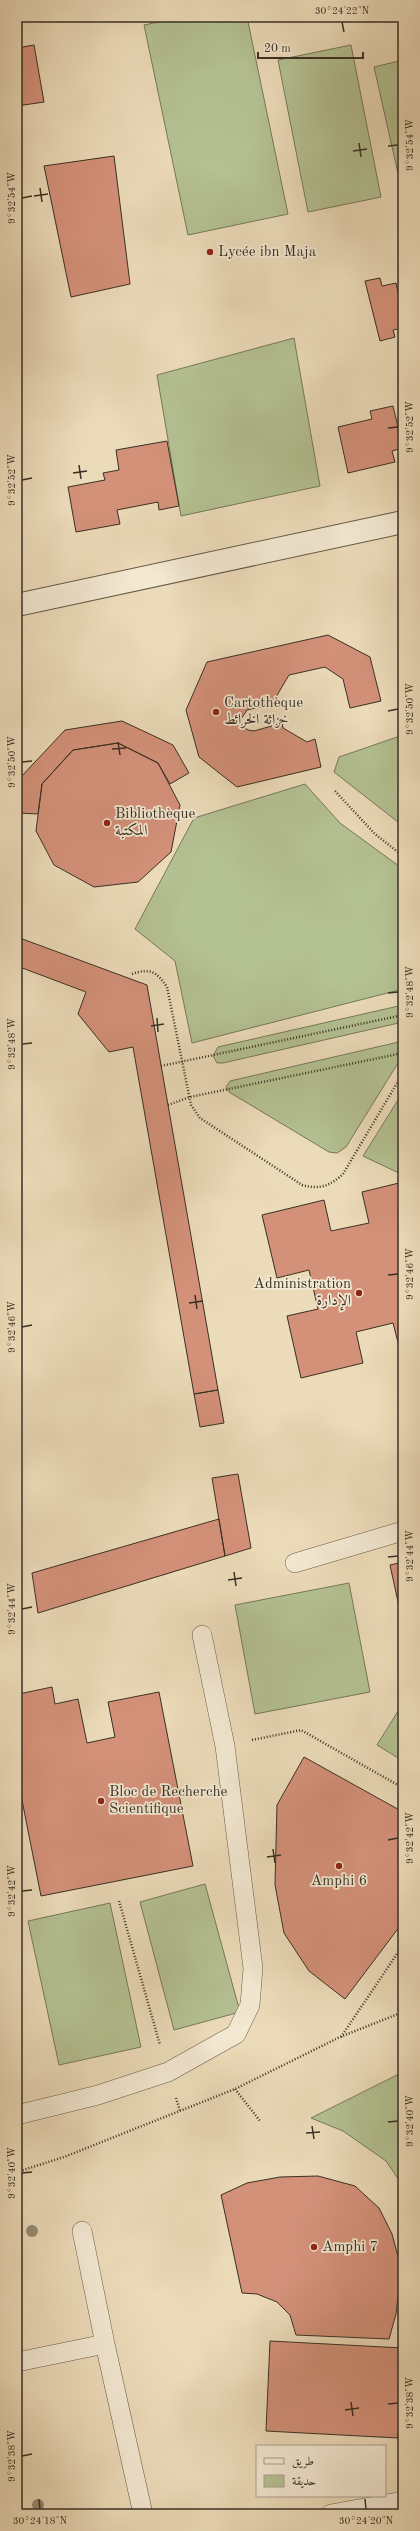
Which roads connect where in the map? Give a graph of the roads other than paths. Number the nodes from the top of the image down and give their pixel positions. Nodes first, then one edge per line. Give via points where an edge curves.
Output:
1 (403, 522) edge
2 (17, 606) edge
3 (403, 1531) edge
4 (296, 1563) dead end
5 (202, 1635) dead end
6 (17, 2115) edge
7 (82, 2231) dead end
8 (105, 2344) junction
9 (17, 2362) edge
10 (403, 2500) edge
11 (143, 2514) edge
12 (331, 2514) edge

1 - 2 street
3 - 4 lane
5 - 6 lane via 224,1746 253,1968 250,2006 236,2034 168,2072 98,2095
7 - 8 lane
8 - 9 lane
8 - 11 lane
10 - 12 lane

